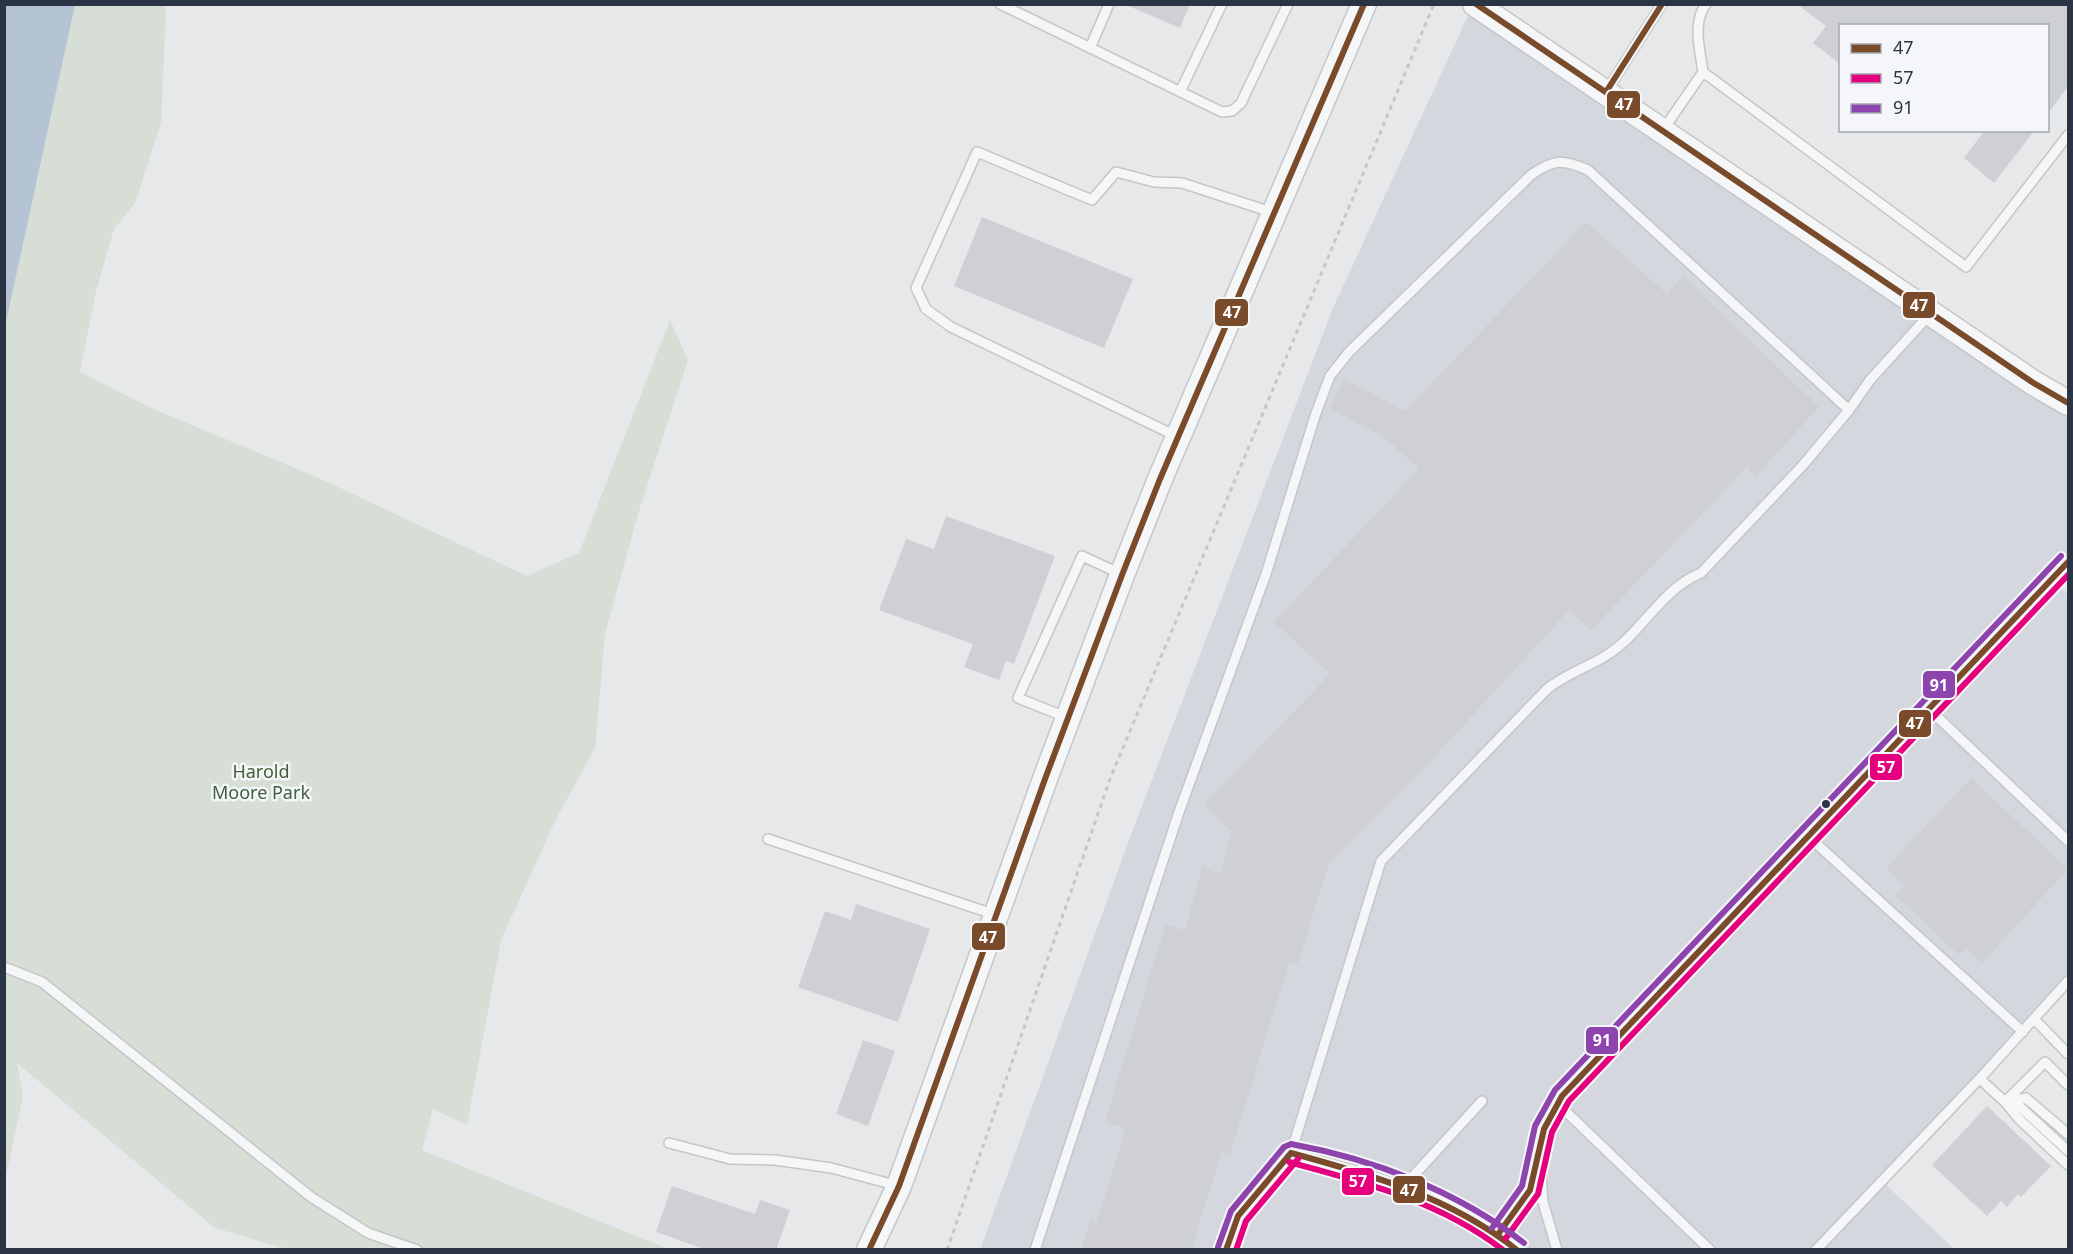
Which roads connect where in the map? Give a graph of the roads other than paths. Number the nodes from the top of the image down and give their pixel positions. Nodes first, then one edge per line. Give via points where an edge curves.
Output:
1 (1000, 4) edge
2 (1109, 4) edge
3 (1222, 4) edge
4 (1288, 4) edge
5 (1364, 4) edge
6 (1475, 4) edge
7 (1662, 4) edge
8 (1706, 4) edge
9 (1090, 48) junction
10 (1703, 72) junction
11 (1180, 92) junction
12 (1606, 92) junction
13 (1663, 130) junction
14 (2068, 135) edge
15 (1274, 213) junction
16 (1932, 312) junction
17 (2068, 403) edge
18 (1849, 410) junction
19 (1178, 437) junction
20 (2068, 562) edge
21 (1122, 575) junction
22 (1929, 709) junction
23 (1068, 718) junction
24 (1808, 836) junction
25 (768, 838) dead end
26 (2068, 841) edge
27 (996, 915) junction
28 (4, 967) edge
29 (2068, 981) edge
30 (2035, 1020) junction
31 (2023, 1032) junction
32 (2068, 1054) edge
33 (1980, 1078) junction
34 (2068, 1085) edge
35 (1482, 1101) dead end
36 (2006, 1102) junction
37 (1558, 1104) junction
38 (2068, 1134) edge
39 (669, 1143) dead end
40 (2068, 1151) edge
41 (1291, 1153) junction
42 (1539, 1158) junction
43 (2068, 1165) edge
44 (898, 1186) junction
45 (1404, 1186) junction
46 (1499, 1233) junction
47 (417, 1250) edge
48 (869, 1250) edge
49 (1035, 1250) edge
50 (1226, 1250) edge
51 (1518, 1250) edge
52 (1557, 1250) edge
53 (1710, 1250) edge
54 (1816, 1250) edge

1 - 9 lane
2 - 9 lane
3 - 11 lane
4 - 11 lane via 1241,103 1232,111 1222,112
5 - 15 street
6 - 12 street
7 - 12 lane
8 - 10 lane via 1701,12 1698,41
9 - 11 lane
10 - 13 lane
10 - 14 lane via 1966,267
12 - 13 street
13 - 16 street
15 - 19 street
15 - 19 lane via 1182,183 1154,182 1116,172 1092,200 977,152 916,288 926,309 951,327
16 - 17 street
16 - 18 lane via 1870,380
18 - 41 lane via 1701,573 1683,581 1609,654 1546,688 1381,861
18 - 49 lane via 1588,170 1567,161 1548,163 1531,175 1349,352 1330,376 1316,413 1266,574 1179,812
19 - 21 street
20 - 22 lane
21 - 23 street
21 - 23 lane via 1082,556 1018,698
22 - 24 lane
22 - 26 lane
23 - 27 street
24 - 31 lane
24 - 37 lane
25 - 27 lane
27 - 44 street
28 - 47 lane via 42,982 311,1197 368,1233
29 - 30 lane
30 - 31 lane
30 - 32 lane
31 - 33 lane
33 - 36 lane
33 - 54 lane
34 - 36 lane via 2044,1062
35 - 45 lane
36 - 38 lane via 2026,1098
36 - 40 lane via 2018,1105
36 - 43 lane
37 - 42 lane via 1544,1130
37 - 53 lane
39 - 44 lane via 730,1159 831,1168
41 - 45 lane
41 - 50 lane via 1238,1216
42 - 46 lane via 1530,1190
42 - 52 lane via 1543,1202
44 - 48 street
45 - 46 lane
46 - 51 lane

